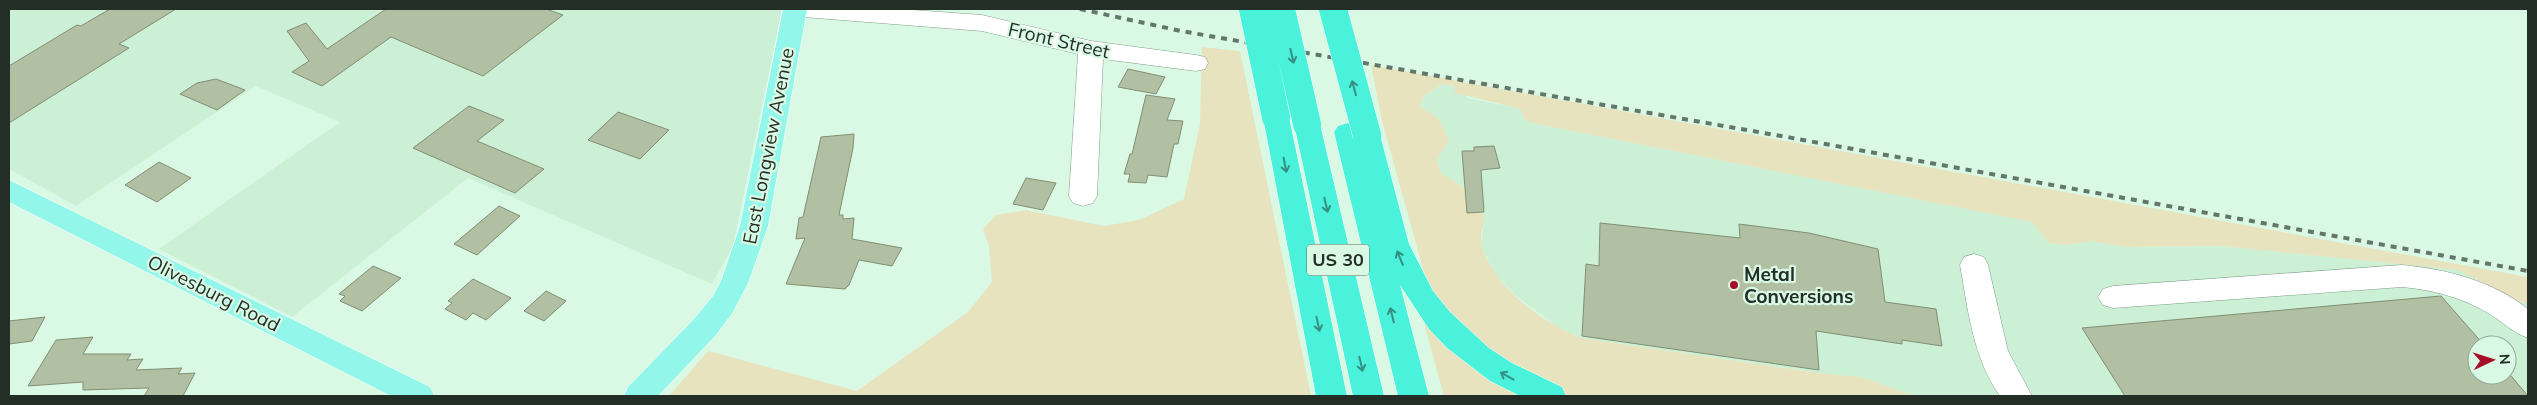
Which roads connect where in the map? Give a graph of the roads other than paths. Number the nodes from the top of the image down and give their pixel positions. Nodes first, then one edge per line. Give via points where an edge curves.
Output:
1 (795, 9) edge
2 (803, 9) edge
3 (1253, 9) edge
4 (1281, 9) edge
5 (1316, 9) edge
6 (1333, 9) edge
7 (1091, 49) junction
8 (1196, 63) dead end
9 (1357, 133) junction
10 (9, 190) edge
11 (1083, 196) dead end
12 (1974, 265) dead end
13 (2113, 297) dead end
14 (2528, 326) edge
15 (418, 396) edge
16 (639, 396) edge
17 (1332, 396) edge
18 (1369, 396) edge
19 (1413, 396) edge
20 (1551, 396) edge
21 (2017, 396) edge

1 - 16 main road, East Longview Avenue via 754,226 735,281 723,304 705,327
2 - 7 street, Front Street via 982,22
3 -> 17 highway, bridge
4 -> 18 highway, US 30, bridge
5 - 9 highway, US 30
9 -> 6 highway, bridge
7 - 8 street, Front Street
7 - 11 street
19 -> 9 highway, US 30
20 -> 9 highway via 1491,368 1470,352 1450,333 1420,295 1396,247
10 - 15 main road, Olivesburg Road
12 - 21 street via 1996,360 2007,384
13 - 14 street via 2392,276 2420,277 2452,282 2485,296

